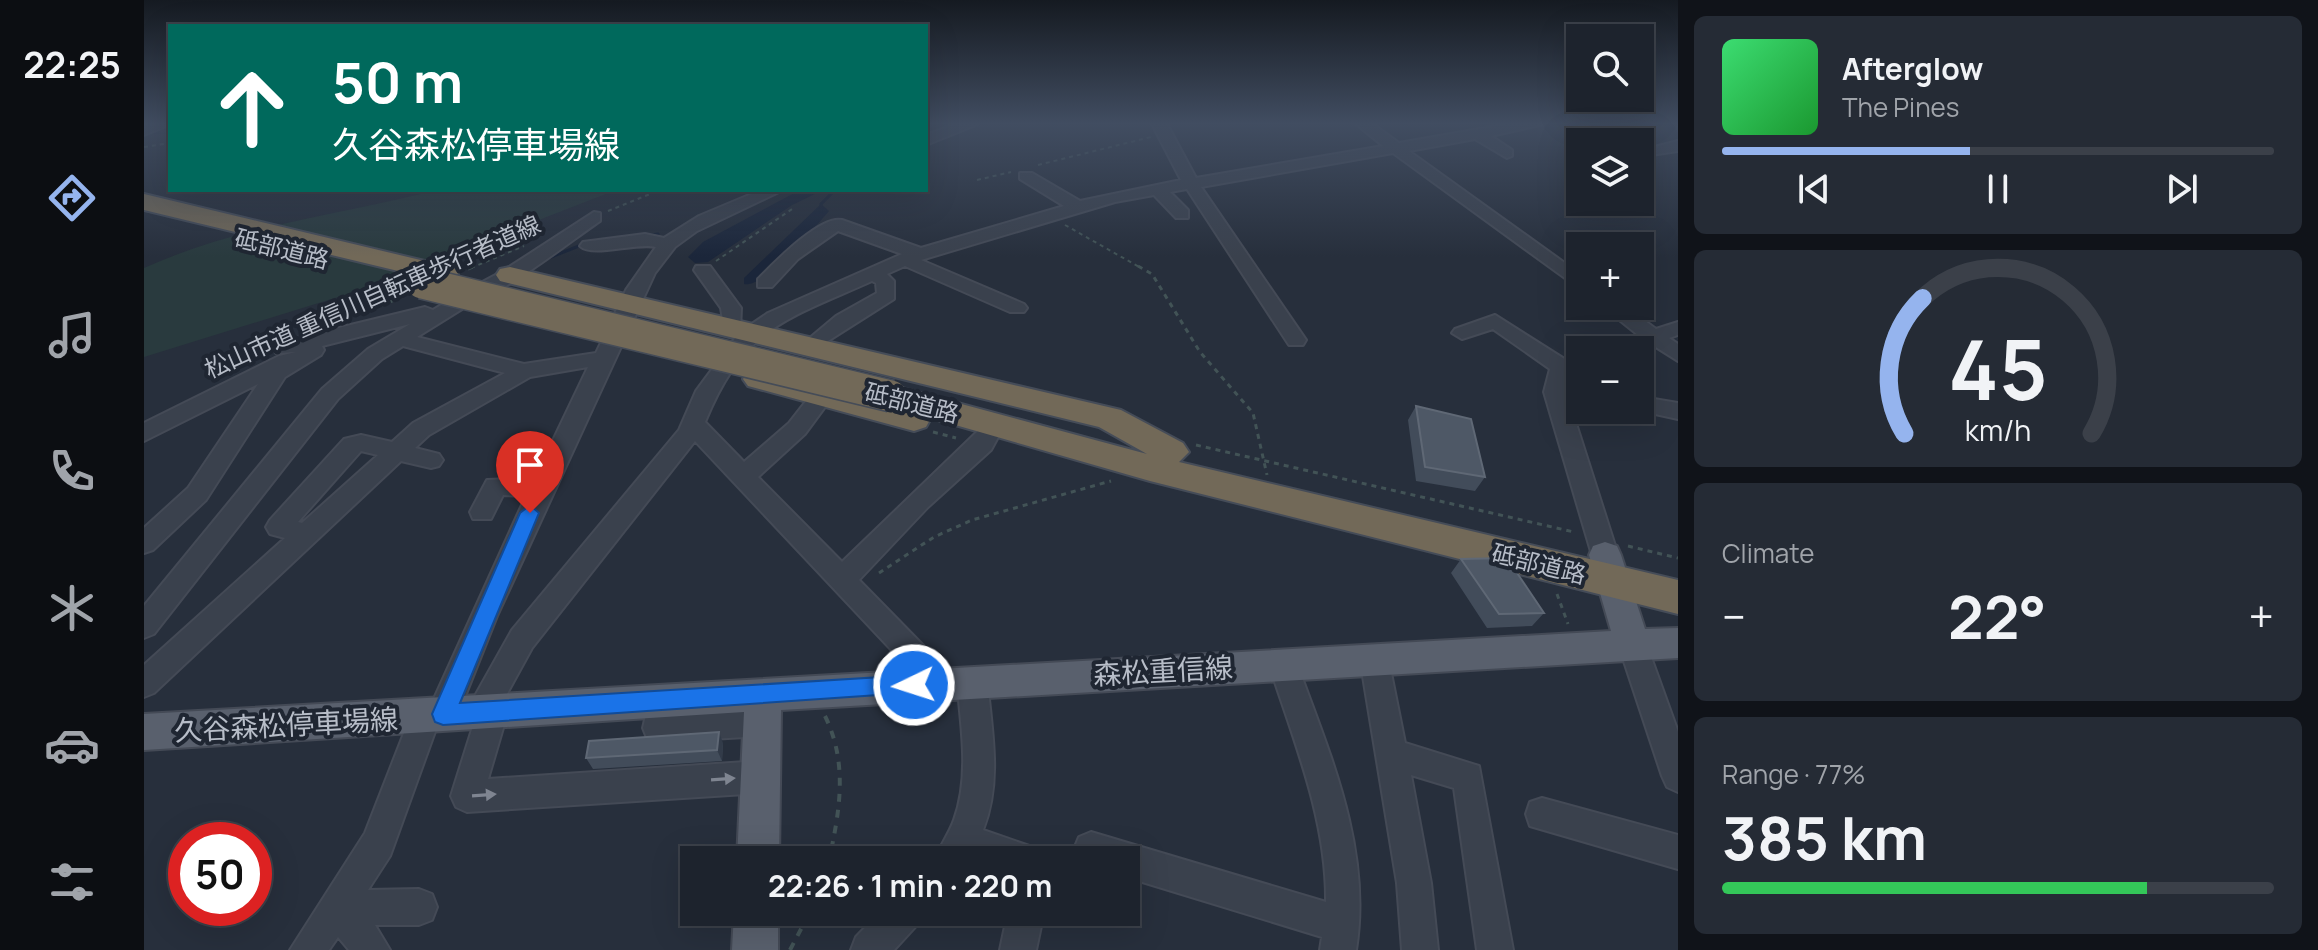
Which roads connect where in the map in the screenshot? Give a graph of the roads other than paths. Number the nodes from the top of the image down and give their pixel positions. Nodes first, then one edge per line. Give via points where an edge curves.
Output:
1 (1183, 168) edge
2 (1272, 168) edge
3 (1423, 168) edge
4 (1028, 170) road end
5 (1190, 182) junction
6 (1157, 188) junction
7 (770, 192) edge
8 (144, 202) edge
9 (1077, 207) junction
10 (144, 214) edge
11 (1182, 214) dead end
12 (594, 217) road end
13 (668, 244) junction
14 (589, 246) dead end
15 (912, 257) junction
16 (703, 270) road end
17 (871, 272) junction
18 (1566, 273) edge
19 (510, 275) junction
20 (765, 283) dead end
21 (455, 305) junction
22 (629, 305) junction
23 (1017, 308) dead end
24 (1630, 320) edge
25 (1678, 328) edge
26 (383, 331) junction
27 (741, 331) junction
28 (1462, 333) dead end
29 (1651, 336) edge
30 (1654, 336) edge
31 (1654, 338) edge
32 (1296, 340) dead end
33 (809, 347) junction
34 (609, 351) junction
35 (288, 354) junction
36 (1678, 354) edge
37 (1566, 362) edge
38 (721, 370) junction
39 (524, 371) junction
40 (1566, 371) edge
41 (895, 389) junction
42 (822, 396) junction
43 (1654, 407) dead end
44 (1678, 411) edge
45 (694, 425) junction
46 (144, 433) edge
47 (986, 437) junction
48 (398, 450) junction
49 (431, 460) dead end
50 (1158, 460) junction
51 (744, 476) junction
52 (542, 487) junction
53 (482, 512) dead end
54 (309, 535) junction
55 (144, 543) edge
56 (1606, 558) junction
57 (1678, 574) edge
58 (847, 586) junction
59 (1678, 597) edge
60 (144, 626) edge
61 (1678, 643) edge
62 (1633, 646) junction
63 (1374, 658) junction
64 (1283, 664) junction
65 (957, 682) junction
66 (144, 684) edge
67 (763, 709) junction
68 (487, 712) junction
69 (435, 715) junction
70 (144, 732) edge
71 (1673, 747) edge
72 (1391, 754) junction
73 (1678, 776) edge
74 (761, 777) junction
75 (1542, 814) dead end
76 (759, 846) edge
77 (960, 846) edge
78 (1678, 852) edge
79 (1140, 867) edge
80 (419, 907) dead end
81 (337, 908) junction
82 (756, 926) edge
83 (891, 926) edge
84 (1023, 926) edge
85 (1340, 938) edge
86 (308, 950) edge
87 (372, 950) edge
88 (755, 950) edge
89 (869, 950) edge
90 (1018, 950) edge
91 (1420, 950) edge
92 (1495, 950) edge

1 - 5 street
2 - 5 street
3 - 18 street
4 - 9 street
5 - 6 street
5 - 32 street
6 - 9 street
6 - 11 street
7 - 13 street
8 - 41 highway, 砥部道路
9 - 15 street
10 - 41 highway, 砥部道路, bridge
12 - 19 street
13 - 14 street via 645,239
13 - 22 street
15 - 17 street
15 - 20 street via 836,224 792,255
15 - 23 street
16 - 27 street
17 - 27 street
17 - 33 street via 885,281 887,295
19 - 21 street
19 - 22 highway
21 - 26 street
21 - 34 highway
22 - 27 highway
22 - 34 street
24 - 29 street
25 - 30 street
26 - 35 street via 345,335
26 - 39 street
26 - 60 street
27 - 33 highway
27 - 38 street
28 - 37 street via 1495,321
31 - 36 street
33 - 50 highway via 1109,418
34 - 38 highway
34 - 39 street
34 - 52 street
35 - 46 street
35 - 55 street via 197,494
38 - 42 highway
38 - 45 street
39 - 48 street via 421,429
40 - 56 street via 1554,382 1555,392
41 - 50 highway, 砥部道路
42 - 47 highway
42 - 51 street via 802,423
43 - 44 street
45 - 51 street
45 - 68 street via 522,639
47 - 50 highway via 1089,463
47 - 58 street via 919,500
48 - 49 street
48 - 54 street
48 - 54 street via 352,445 279,527
50 - 56 highway, 砥部道路
50 - 56 highway, 砥部道路 via 1266,468
51 - 58 street
52 - 53 street via 496,486
52 - 69 street
54 - 66 street
56 - 57 highway, 砥部道路
56 - 59 highway, 砥部道路
56 - 62 main road
58 - 65 street
61 - 62 main road, 森松重信線
62 - 63 main road, 森松重信線
62 - 71 street
63 - 64 main road, 森松重信線
63 - 72 street
64 - 65 main road, 森松重信線
64 - 85 street via 1337,839 1344,882
65 - 67 main road, 森松重信線 via 807,692
65 - 77 street via 979,791
67 - 68 main road, 久谷森松停車場線 via 663,700
67 - 74 main road
68 - 69 main road, 久谷森松停車場線
68 -> 74 street via 467,796
69 - 70 main road, 久谷森松停車場線
69 - 81 street via 378,844
71 - 73 street
72 - 91 street
72 - 92 street via 1468,777
74 - 76 main road
75 - 78 street
79 - 85 street
80 - 81 street
81 - 86 street
81 - 87 street
82 - 88 main road
83 - 89 street
84 - 90 street

